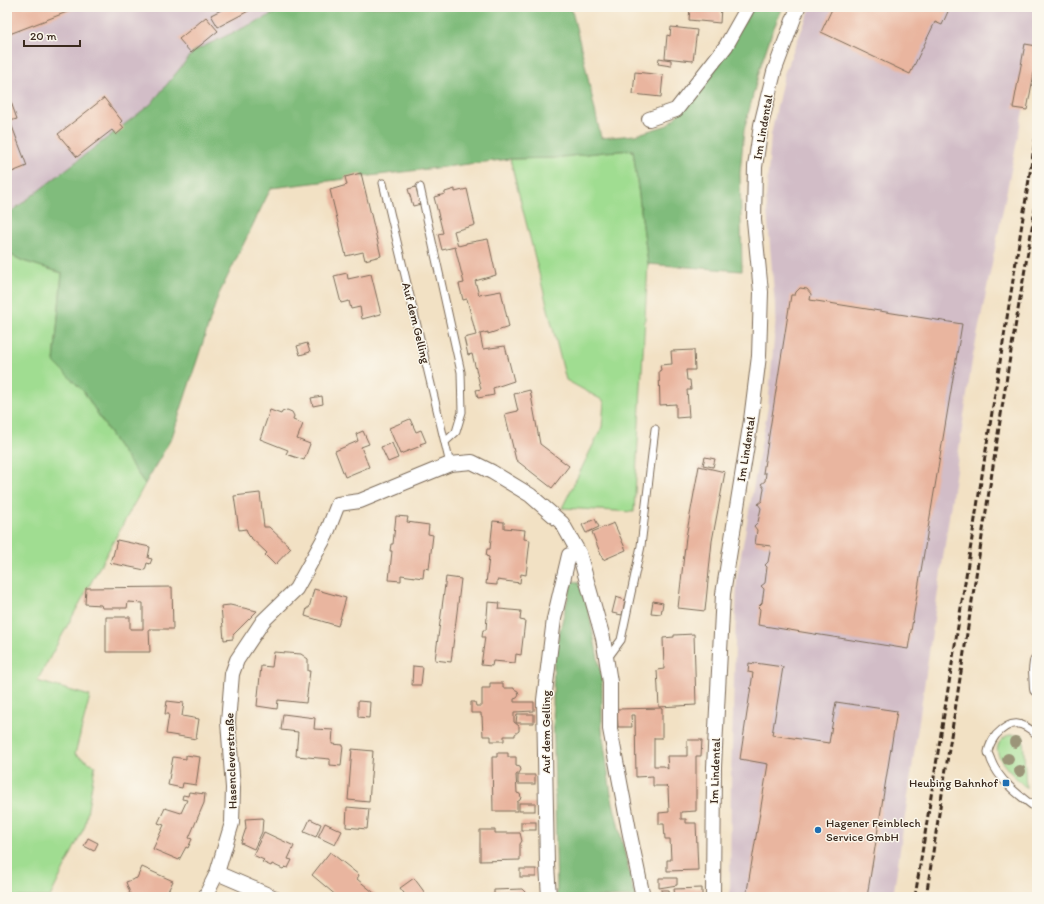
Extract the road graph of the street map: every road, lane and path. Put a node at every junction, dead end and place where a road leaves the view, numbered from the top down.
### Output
1 (748, 7) edge
2 (798, 7) edge
3 (649, 119) dead end
4 (382, 183) dead end
5 (420, 187) dead end
6 (655, 429) dead end
7 (445, 442) junction
8 (450, 464) junction
9 (579, 553) junction
10 (606, 659) junction
11 (1037, 662) edge
12 (1037, 689) edge
13 (1037, 736) edge
14 (1037, 809) edge
15 (217, 873) junction
16 (204, 897) edge
17 (273, 897) edge
18 (549, 897) edge
19 (643, 897) edge
20 (713, 897) edge

1 - 3 street
2 - 20 street, Im Lindental
4 - 7 lane, Auf dem Gelling
5 - 7 lane
6 - 10 lane
7 - 8 lane, Auf dem Gelling
8 - 9 street
8 - 15 street, Hasencleverstraße
9 - 10 street
9 - 18 street, Auf dem Gelling
10 - 19 street
11 - 12 street
13 - 14 lane
15 - 16 street, Hasencleverstraße
15 - 17 street

